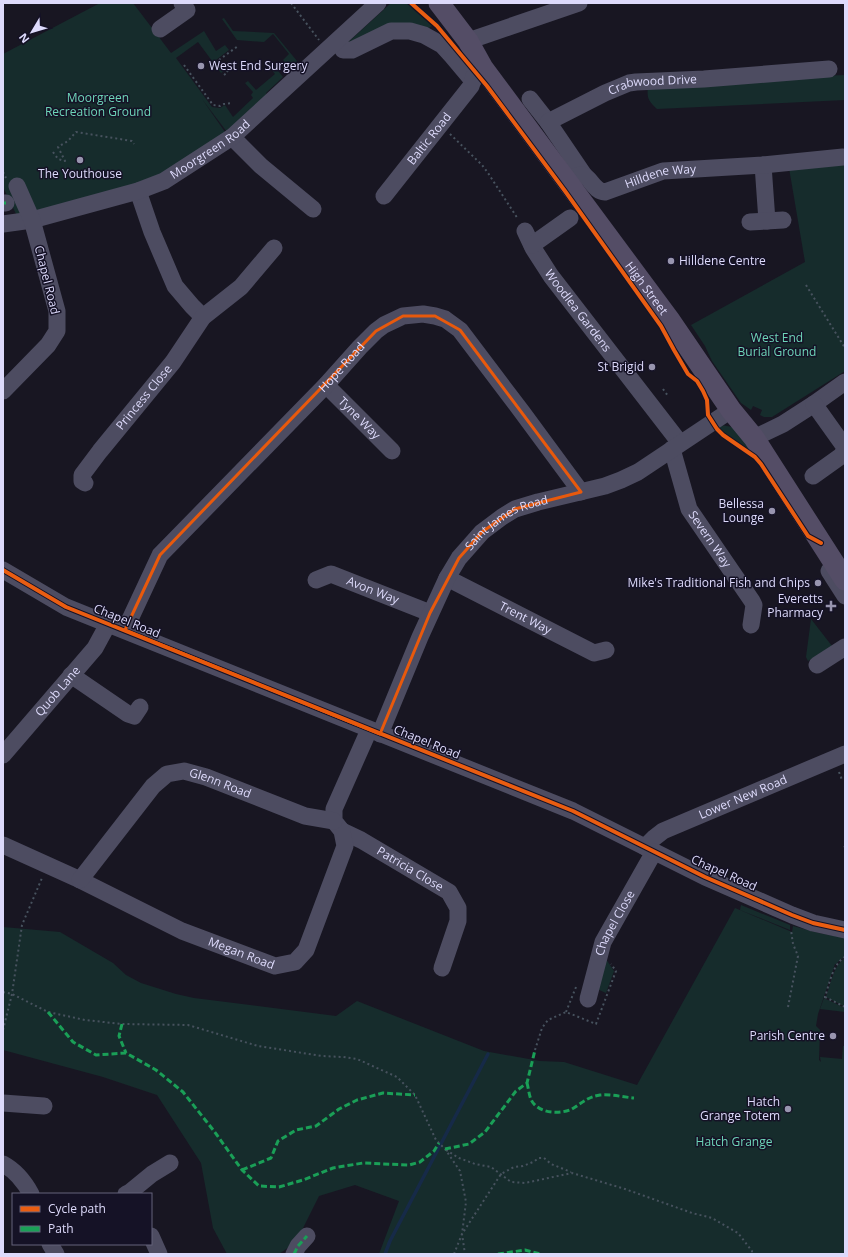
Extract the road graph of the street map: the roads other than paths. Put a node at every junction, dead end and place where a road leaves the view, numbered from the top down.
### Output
1 (182, 3) edge
2 (378, 3) edge
3 (439, 3) edge
4 (579, 3) edge
5 (552, 7) edge
6 (160, 29) dead end
7 (468, 41) junction
8 (343, 50) dead end
9 (829, 69) dead end
10 (478, 74) junction
11 (530, 99) dead end
12 (548, 122) junction
13 (232, 137) junction
14 (843, 157) dead end
15 (763, 165) junction
16 (576, 179) junction
17 (18, 186) dead end
18 (138, 191) junction
19 (384, 196) dead end
20 (313, 209) dead end
21 (570, 218) dead end
22 (32, 220) junction
23 (750, 222) dead end
24 (3, 224) edge
25 (274, 248) dead end
26 (203, 317) junction
27 (845, 382) edge
28 (326, 385) junction
29 (3, 391) edge
30 (814, 404) junction
31 (731, 410) junction
32 (754, 438) junction
33 (676, 446) junction
34 (392, 451) dead end
35 (813, 476) dead end
36 (83, 479) dead end
37 (581, 492) junction
38 (821, 543) junction
39 (3, 570) edge
40 (325, 572) dead end
41 (447, 578) junction
42 (845, 580) edge
43 (845, 596) edge
44 (430, 613) junction
45 (108, 624) junction
46 (751, 625) dead end
47 (125, 630) junction
48 (845, 647) edge
49 (606, 650) dead end
50 (817, 665) dead end
51 (71, 675) junction
52 (140, 707) dead end
53 (374, 732) junction
54 (845, 754) edge
55 (3, 755) edge
56 (338, 826) junction
57 (3, 845) edge
58 (650, 850) junction
59 (80, 880) junction
60 (845, 930) edge
61 (442, 968) dead end
62 (588, 999) dead end
63 (3, 1103) edge
64 (44, 1106) dead end
65 (170, 1163) dead end
66 (3, 1164) edge
67 (30, 1193) edge
68 (129, 1193) edge
69 (307, 1236) dead end
70 (152, 1238) edge
71 (51, 1245) edge
72 (56, 1254) edge
73 (159, 1254) edge
74 (294, 1254) edge

1 - 6 street
2 - 13 street, Moorgreen Road
3 - 7 main road, High Street
4 - 5 street
5 - 7 street
7 - 10 main road, High Street
8 - 10 street
9 - 12 street, Crabwood Drive
10 - 16 main road, High Street
10 - 19 street, Baltic Road
11 - 12 street
12 - 16 street
13 - 18 street, Moorgreen Road
13 - 20 street
14 - 15 street, Hilldene Way
15 - 16 street, Hilldene Way
15 - 23 street
16 - 31 main road, High Street
17 - 22 street, Chapel Road
18 - 22 street, Moorgreen Road
18 - 26 street
21 - 33 street, Woodlea Gardens
22 - 24 street, Moorgreen Road
22 - 29 street, Chapel Road
25 - 26 street, Princess Close
26 - 36 street, Princess Close
27 - 30 street
28 - 34 street, Tyne Way
28 - 37 street, Hope Road
28 - 47 street, Hope Road
30 - 32 street
30 - 35 street
31 - 32 main road, High Street
31 - 33 street, Saint James Road
32 - 38 main road, High Street
33 - 37 street, Saint James Road
33 - 46 street, Severn Way
37 - 41 street, Saint James Road
38 - 42 main road, High Street
38 - 43 street
39 - 45 street, Chapel Road
40 - 44 street, Avon Way
41 - 44 street, Saint James Road
41 - 49 street, Trent Way
44 - 53 street, Saint James Road
45 - 47 street, Chapel Road
45 - 51 street, Quob Lane
47 - 53 street, Chapel Road
48 - 50 street
51 - 52 street
51 - 55 street, Quob Lane
53 - 56 street, Megan Road
53 - 58 street, Chapel Road
54 - 58 street, Lower New Road
56 - 59 street, Glenn Road
56 - 59 street, Megan Road
56 - 61 street, Patricia Close
57 - 59 street, Megan Road
58 - 60 street, Chapel Road
58 - 62 street, Chapel Close
63 - 64 street
65 - 68 street
66 - 67 street
69 - 74 street
70 - 73 street
71 - 72 street

